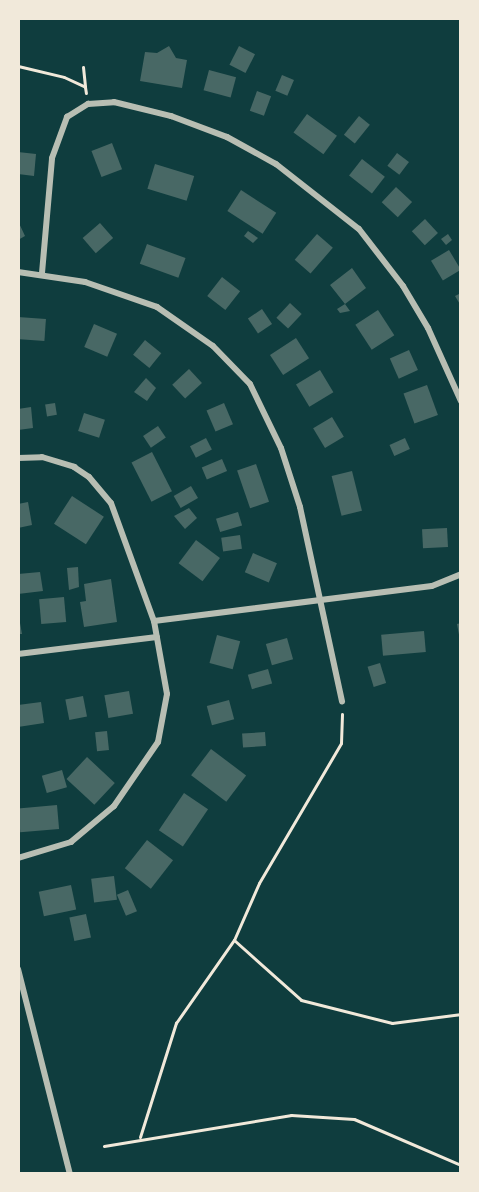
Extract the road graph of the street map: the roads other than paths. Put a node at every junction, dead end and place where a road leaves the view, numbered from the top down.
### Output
1 (18, 272) edge
2 (42, 273) junction
3 (461, 401) edge
4 (18, 458) edge
5 (461, 574) edge
6 (321, 602) junction
7 (154, 621) junction
8 (157, 637) junction
9 (18, 654) edge
10 (342, 702) road end
11 (18, 858) edge
12 (18, 969) edge
13 (70, 1174) edge

1 - 2 street
2 - 3 street
2 - 6 street
4 - 7 street
5 - 6 street
6 - 7 street
6 - 10 street
7 - 8 street
8 - 9 street
8 - 11 street
12 - 13 street

